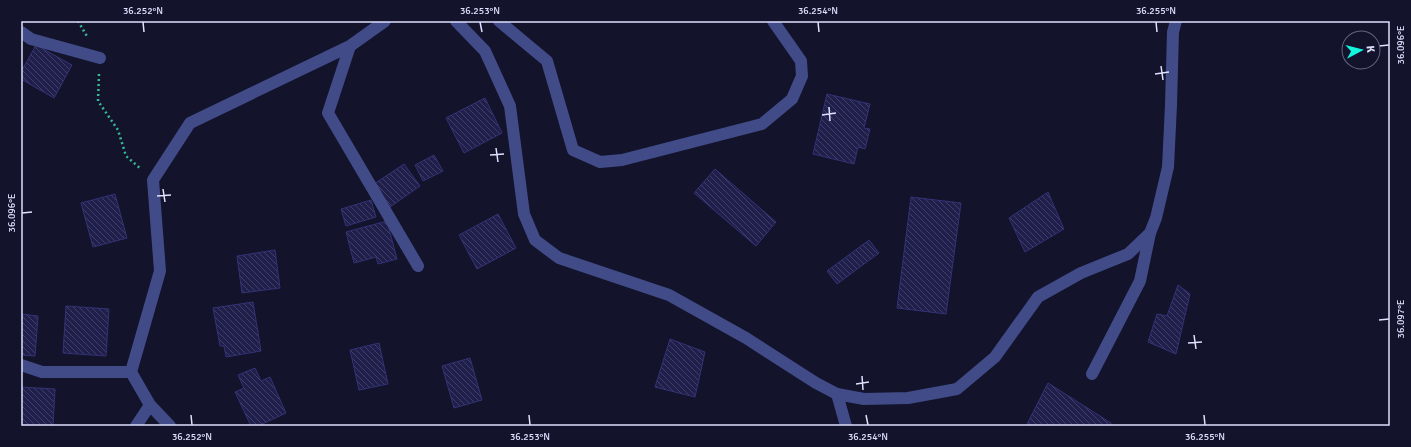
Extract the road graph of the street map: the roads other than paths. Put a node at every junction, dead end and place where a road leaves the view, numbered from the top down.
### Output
1 (385, 21) edge
2 (456, 21) edge
3 (499, 21) edge
4 (773, 21) edge
5 (1176, 21) edge
6 (21, 32) edge
7 (350, 46) junction
8 (100, 58) road end
9 (1150, 233) junction
10 (418, 266) dead end
11 (21, 364) edge
12 (131, 372) junction
13 (1092, 374) dead end
14 (837, 394) junction
15 (150, 405) junction
16 (136, 426) edge
17 (158, 426) edge
18 (170, 426) edge
19 (846, 426) edge

1 - 7 street
2 - 14 street
3 - 4 street
5 - 9 street
6 - 8 street
7 - 10 street
7 - 12 street
9 - 13 street
9 - 14 street
11 - 12 street
12 - 15 street
14 - 19 street
15 - 16 street
15 - 17 street
15 - 18 street

